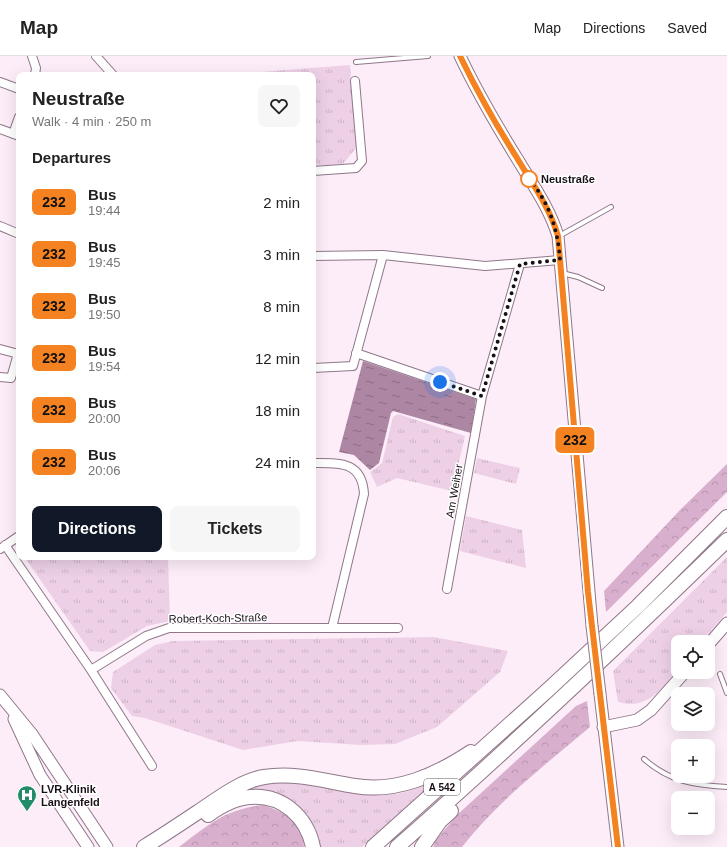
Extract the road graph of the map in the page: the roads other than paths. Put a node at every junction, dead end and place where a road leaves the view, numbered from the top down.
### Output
1 (32, 56) edge
2 (96, 56) edge
3 (428, 56) edge
4 (460, 56) edge
5 (356, 62) dead end
6 (35, 72) edge
7 (110, 72) edge
8 (355, 81) dead end
9 (0, 82) edge
10 (16, 88) edge
11 (0, 129) edge
12 (16, 135) edge
13 (316, 171) edge
14 (611, 207) dead end
15 (0, 226) edge
16 (16, 233) edge
17 (558, 236) junction
18 (383, 255) junction
19 (316, 256) edge
20 (560, 260) junction
21 (520, 264) junction
22 (561, 273) junction
23 (602, 288) dead end
24 (0, 348) edge
25 (356, 353) junction
26 (16, 355) edge
27 (16, 360) edge
28 (316, 368) edge
29 (0, 377) edge
30 (482, 396) junction
31 (316, 463) edge
32 (727, 517) edge
33 (16, 538) edge
34 (727, 540) edge
35 (2, 547) edge
36 (447, 589) dead end
37 (727, 623) edge
38 (332, 628) junction
39 (398, 628) dead end
40 (715, 637) edge
41 (91, 670) junction
42 (720, 674) dead end
43 (679, 679) edge
44 (727, 693) edge
45 (0, 695) edge
46 (10, 709) junction
47 (509, 726) junction
48 (603, 727) junction
49 (644, 759) dead end
50 (493, 763) junction
51 (152, 766) dead end
52 (727, 787) edge
53 (88, 847) edge
54 (107, 847) edge
55 (144, 847) edge
56 (163, 847) edge
57 (313, 847) edge
58 (374, 847) edge
59 (397, 847) edge
60 (422, 847) edge
61 (618, 847) edge

1 - 6 street
2 - 7 street
3 - 5 lane
4 - 17 main road
8 - 13 street
9 - 10 street
11 - 12 street
14 - 17 lane
15 - 16 street
17 - 20 main road
18 - 19 street
18 - 21 street
18 - 25 street
20 - 21 street
20 - 22 main road
21 - 30 street, Am Weiher
22 - 23 lane
22 - 48 main road, bridge
24 - 26 street
25 - 28 street
25 - 30 street
27 - 29 street
30 - 36 street, Am Weiher
31 - 38 street
32 - 47 highway, A 542
33 - 35 street
34 - 50 highway, A 542
35 - 41 street
37 - 40 main road
38 - 39 street, Robert-Koch-Straße
38 - 41 street, Robert-Koch-Straße
41 - 51 street
42 - 44 lane
43 - 48 main road
45 - 46 main road
46 - 53 main road
46 - 54 main road
47 - 55 highway
47 - 58 highway, A 542
48 - 61 main road
49 - 52 lane
50 - 59 highway, A 542
50 - 60 highway
56 - 57 highway

